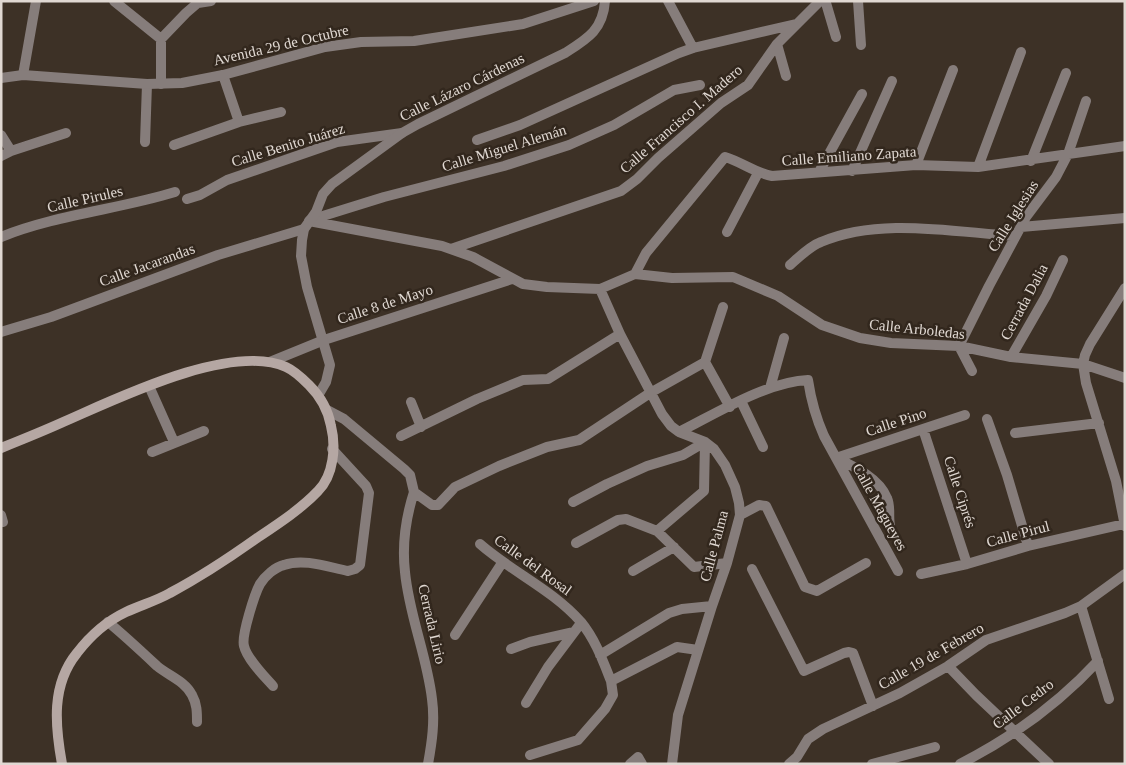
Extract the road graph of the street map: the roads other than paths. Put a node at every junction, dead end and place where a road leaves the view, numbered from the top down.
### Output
1 (36, 1) edge
2 (114, 1) edge
3 (211, 1) edge
4 (594, 1) edge
5 (604, 1) edge
6 (668, 1) edge
7 (820, 1) edge
8 (824, 1) edge
9 (858, 1) edge
10 (199, 2) edge
11 (797, 24) junction
12 (836, 37) dead end
13 (161, 39) junction
14 (777, 44) junction
15 (861, 45) dead end
16 (692, 48) junction
17 (1021, 52) dead end
18 (953, 70) dead end
19 (1066, 73) dead end
20 (23, 75) junction
21 (223, 75) junction
22 (786, 76) dead end
23 (1, 78) edge
24 (892, 81) dead end
25 (147, 84) junction
26 (161, 84) junction
27 (700, 84) dead end
28 (862, 94) dead end
29 (1086, 101) dead end
30 (281, 112) dead end
31 (238, 122) junction
32 (66, 133) dead end
33 (402, 133) junction
34 (1, 135) edge
35 (477, 140) dead end
36 (145, 142) dead end
37 (174, 145) dead end
38 (1125, 146) edge
39 (11, 151) junction
40 (1068, 154) junction
41 (1, 156) edge
42 (1031, 160) junction
43 (916, 165) junction
44 (978, 167) junction
45 (852, 171) junction
46 (819, 172) junction
47 (758, 174) junction
48 (175, 192) dead end
49 (187, 199) dead end
50 (1125, 218) edge
51 (306, 225) junction
52 (1021, 227) junction
53 (728, 232) dead end
54 (1015, 236) junction
55 (1, 237) edge
56 (451, 249) junction
57 (1063, 260) dead end
58 (790, 265) dead end
59 (635, 274) junction
60 (512, 279) junction
61 (600, 289) junction
62 (1124, 290) edge
63 (723, 307) dead end
64 (1, 332) edge
65 (620, 334) junction
66 (784, 338) dead end
67 (324, 340) junction
68 (959, 346) junction
69 (1011, 357) junction
70 (270, 362) junction
71 (705, 362) junction
72 (1083, 364) junction
73 (972, 371) dead end
74 (1125, 378) edge
75 (149, 386) junction
76 (770, 388) junction
77 (650, 393) junction
78 (319, 394) junction
79 (741, 401) junction
80 (411, 402) dead end
81 (730, 407) junction
82 (327, 410) junction
83 (965, 415) dead end
84 (987, 419) dead end
85 (1099, 423) junction
86 (421, 427) junction
87 (923, 429) junction
88 (204, 430) dead end
89 (679, 432) junction
90 (1015, 433) dead end
91 (401, 436) dead end
92 (174, 442) junction
93 (705, 442) junction
94 (763, 447) dead end
95 (1, 448) edge
96 (332, 449) junction
97 (152, 452) dead end
98 (836, 458) junction
99 (414, 492) junction
100 (573, 502) dead end
101 (740, 515) junction
102 (1124, 525) edge
103 (890, 526) dead end
104 (657, 531) junction
105 (576, 543) dead end
106 (480, 544) dead end
107 (1028, 546) junction
108 (674, 547) junction
109 (502, 563) junction
110 (727, 563) junction
111 (866, 563) dead end
112 (967, 564) junction
113 (752, 569) dead end
114 (633, 571) dead end
115 (898, 572) dead end
116 (921, 574) dead end
117 (1125, 574) edge
118 (712, 606) junction
119 (1081, 606) junction
120 (108, 622) junction
121 (581, 623) junction
122 (574, 632) junction
123 (455, 635) dead end
124 (511, 649) dead end
125 (698, 650) junction
126 (600, 655) junction
127 (1098, 661) junction
128 (948, 666) junction
129 (611, 681) junction
130 (273, 686) dead end
131 (1109, 699) dead end
132 (526, 703) dead end
133 (873, 706) junction
134 (197, 722) dead end
135 (1015, 732) junction
136 (935, 747) dead end
137 (530, 755) dead end
138 (797, 762) edge
139 (62, 764) edge
140 (428, 764) edge
141 (630, 764) edge
142 (642, 764) edge
143 (672, 764) edge
144 (872, 764) edge
145 (960, 764) edge
146 (1049, 764) edge

1 - 20 street
2 - 13 street
3 - 10 street
4 - 21 street, Avenida 29 de Octubre
5 - 33 street, Calle Lázaro Cárdenas
6 - 16 street
7 - 11 street, Calle Francisco I. Madero
8 - 12 street
9 - 15 street
10 - 13 street
11 - 14 street, Calle Francisco I. Madero
11 - 16 street
13 - 26 street
14 - 22 street
14 - 56 street, Calle Francisco I. Madero
16 - 35 street
17 - 44 street
18 - 43 street
19 - 42 street
20 - 23 street, Avenida 29 de Octubre
20 - 25 street, Avenida 29 de Octubre
21 - 26 street, Avenida 29 de Octubre
21 - 31 street
24 - 45 street
25 - 26 street, Avenida 29 de Octubre
25 - 36 street
27 - 51 street, Calle Miguel Alemán
28 - 46 street
29 - 40 street, Calle Iglesias
30 - 31 street
31 - 37 street
32 - 39 street
33 - 49 street, Calle Benito Juárez
33 - 51 street, Calle Lázaro Cárdenas
34 - 39 street
38 - 40 street, Calle Emiliano Zapata
39 - 41 street
40 - 42 street, Calle Emiliano Zapata
40 - 52 street, Calle Iglesias
42 - 44 street, Calle Emiliano Zapata
43 - 44 street, Calle Emiliano Zapata
43 - 45 street, Calle Emiliano Zapata
45 - 46 street, Calle Emiliano Zapata
46 - 47 street, Calle Emiliano Zapata
47 - 53 street
47 - 59 street, Calle Emiliano Zapata
48 - 55 street, Calle Pirules
50 - 52 street
51 - 56 street
51 - 64 street, Calle Jacarandas
51 - 67 street, Calle Lázaro Cárdenas
52 - 54 street, Calle Iglesias
54 - 58 street
54 - 68 street, Calle Iglesias
56 - 60 street
57 - 69 street, Cerrada Dalia
59 - 61 street, Calle Arboledas
59 - 68 street, Calle Arboledas
60 - 61 street
60 - 67 street, Calle 8 de Mayo
61 - 65 street, Calle Palma
62 - 72 street
63 - 71 street
65 - 77 street, Calle Palma
65 - 86 street
66 - 76 street
67 - 70 street, Calle 8 de Mayo
67 - 78 street, Calle Lázaro Cárdenas
68 - 69 street, Calle Arboledas
68 - 73 street
69 - 72 street, Calle Arboledas
70 - 75 main road
70 - 78 main road
71 - 77 street
71 - 81 street
72 - 74 street, Calle Arboledas
72 - 85 street, Calle Pirul
75 - 92 street
75 - 95 main road
76 - 79 street, Calle Magueyes
76 - 98 street, Calle Magueyes
77 - 89 street, Calle Palma
77 - 99 street
78 - 82 main road
79 - 81 street, Calle Magueyes
79 - 94 street
80 - 86 street
81 - 89 street, Calle Magueyes
82 - 96 main road
82 - 99 street
83 - 87 street, Calle Pino
84 - 107 street
85 - 90 street
85 - 102 street, Calle Pirul
86 - 91 street
87 - 98 street, Calle Pino
87 - 112 street, Calle Ciprés
88 - 92 street
89 - 93 street, Calle Palma
92 - 97 street
93 - 100 street
93 - 101 street, Calle Palma
93 - 104 street
96 - 120 main road
96 - 130 street
98 - 103 street, Calle Magueyes
98 - 115 street, Calle Magueyes
99 - 140 street, Cerrada Lirio
101 - 110 street, Calle Palma
101 - 111 street
102 - 107 street, Calle Pirul
104 - 105 street
104 - 108 street
106 - 109 street, Calle del Rosal
107 - 112 street, Calle Pirul
108 - 110 street
108 - 114 street
109 - 121 street, Calle del Rosal
109 - 123 street
110 - 118 street, Calle Palma
112 - 116 street, Calle Pirul
113 - 133 street
117 - 119 street, Calle 19 de Febrero
118 - 125 street, Calle Palma
118 - 126 street
119 - 127 street
119 - 128 street, Calle 19 de Febrero
120 - 134 street
120 - 139 main road
121 - 122 street
121 - 126 street, Calle del Rosal
122 - 124 street
122 - 132 street
125 - 129 street
125 - 143 street, Calle Palma
126 - 129 street, Calle del Rosal
127 - 131 street
127 - 135 street, Calle Cedro
128 - 133 street, Calle 19 de Febrero
128 - 135 street
129 - 137 street
133 - 138 street, Calle 19 de Febrero
135 - 145 street, Calle Cedro
135 - 146 street
136 - 144 street
141 - 142 street

